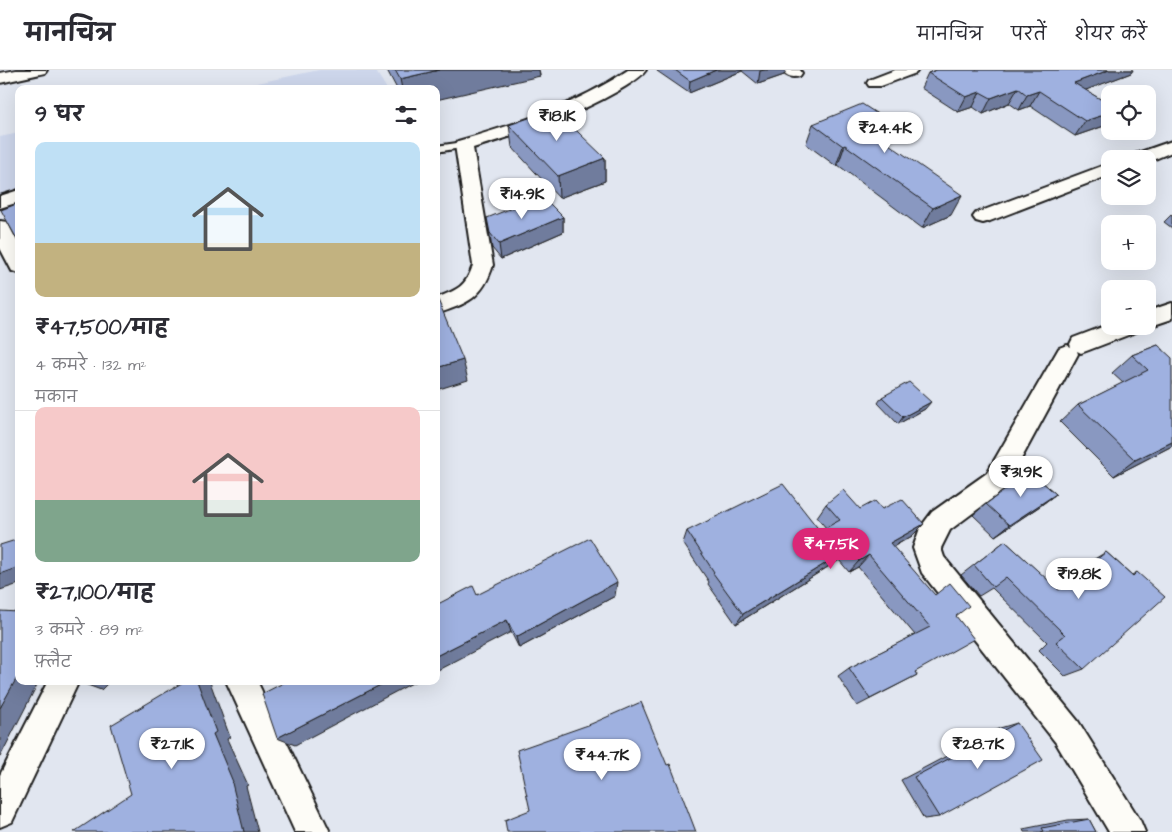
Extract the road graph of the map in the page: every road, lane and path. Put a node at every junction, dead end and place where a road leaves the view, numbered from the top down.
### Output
1 (39, 70) edge
2 (638, 70) edge
3 (910, 70) edge
4 (0, 78) edge
5 (875, 83) dead end
6 (464, 145) junction
7 (1172, 146) edge
8 (440, 148) edge
9 (1156, 152) edge
10 (1101, 173) edge
11 (15, 197) edge
12 (0, 202) edge
13 (983, 217) dead end
14 (0, 227) edge
15 (15, 258) edge
16 (440, 304) edge
17 (1172, 311) edge
18 (1156, 317) edge
19 (1107, 335) edge
20 (62, 685) edge
21 (243, 685) edge
22 (0, 810) edge
23 (313, 832) edge
24 (1128, 832) edge

1 - 4 street
2 - 6 street
3 - 5 street
6 - 8 lane
6 - 16 street
7 - 9 street
10 - 13 street
11 - 12 street
14 - 15 street
17 - 18 street
19 - 24 street
20 - 22 street
21 - 23 street

